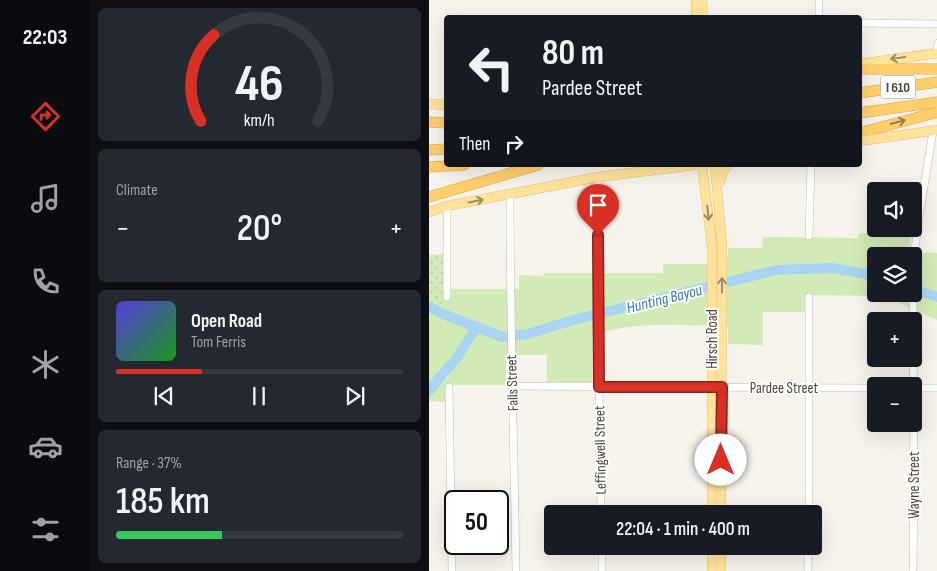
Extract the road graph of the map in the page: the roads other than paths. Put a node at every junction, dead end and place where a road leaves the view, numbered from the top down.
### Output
1 (692, 0) edge
2 (696, 0) edge
3 (703, 0) edge
4 (819, 0) edge
5 (692, 15) edge
6 (697, 15) edge
7 (703, 15) edge
8 (819, 15) edge
9 (862, 23) edge
10 (937, 24) edge
11 (937, 43) edge
12 (937, 53) edge
13 (862, 64) edge
14 (937, 69) edge
15 (862, 70) edge
16 (937, 82) edge
17 (862, 93) edge
18 (937, 102) edge
19 (429, 104) edge
20 (444, 105) edge
21 (937, 112) edge
22 (862, 113) edge
23 (429, 122) edge
24 (444, 123) edge
25 (935, 130) edge
26 (862, 132) edge
27 (862, 141) edge
28 (444, 149) edge
29 (429, 150) edge
30 (444, 166) edge
31 (429, 167) edge
32 (531, 167) edge
33 (676, 167) edge
34 (702, 167) edge
35 (715, 167) edge
36 (727, 167) edge
37 (811, 167) edge
38 (598, 177) junction
39 (510, 194) junction
40 (429, 197) edge
41 (718, 198) junction
42 (447, 206) junction
43 (429, 212) edge
44 (809, 236) dead end
45 (915, 247) edge
46 (447, 297) dead end
47 (809, 297) dead end
48 (913, 302) edge
49 (913, 377) edge
50 (513, 386) junction
51 (449, 387) dead end
52 (599, 387) junction
53 (712, 387) junction
54 (722, 387) junction
55 (809, 388) junction
56 (867, 388) edge
57 (922, 388) edge
58 (937, 388) edge
59 (913, 432) edge
60 (601, 505) edge
61 (712, 505) edge
62 (721, 505) edge
63 (809, 505) edge
64 (602, 555) edge
65 (712, 555) edge
66 (721, 555) edge
67 (809, 555) edge
68 (452, 571) edge
69 (515, 571) edge
70 (602, 571) edge
71 (712, 571) edge
72 (721, 571) edge
73 (809, 571) edge
74 (913, 571) edge

1 - 5 main road
2 - 6 main road
3 - 7 main road
4 - 8 street
9 - 10 street
11 - 12 street
12 -> 13 main road
14 - 15 highway
16 - 17 highway, I 610
18 - 22 highway, I 610
19 - 20 main road
26 -> 21 highway
23 - 24 highway
25 - 27 main road
25 - 45 street, Wayne Street
28 - 29 highway
30 - 31 highway
32 - 40 highway
33 - 38 main road
34 -> 53 main road, Hirsch Road
35 - 41 main road, Hirsch Road
36 - 41 main road
37 - 44 street
38 - 39 main road
38 - 52 street, Leffingwell Street
42 -> 39 main road
39 - 50 street, Falls Street
54 -> 41 main road, Hirsch Road
42 - 43 main road
42 - 46 street
47 - 55 street
48 - 49 street, Wayne Street
50 - 52 street, Pardee Street
50 - 69 street, Falls Street
51 - 68 street
52 - 53 street, Pardee Street
52 - 60 street, Leffingwell Street
53 - 54 street, Pardee Street
53 - 61 main road, Hirsch Road
54 - 55 street, Pardee Street
54 - 62 main road, Hirsch Road
55 - 56 street, Pardee Street
55 - 63 street
57 - 58 street
59 - 74 street, Wayne Street
64 - 70 street
65 - 71 main road
66 - 72 main road
67 - 73 street

